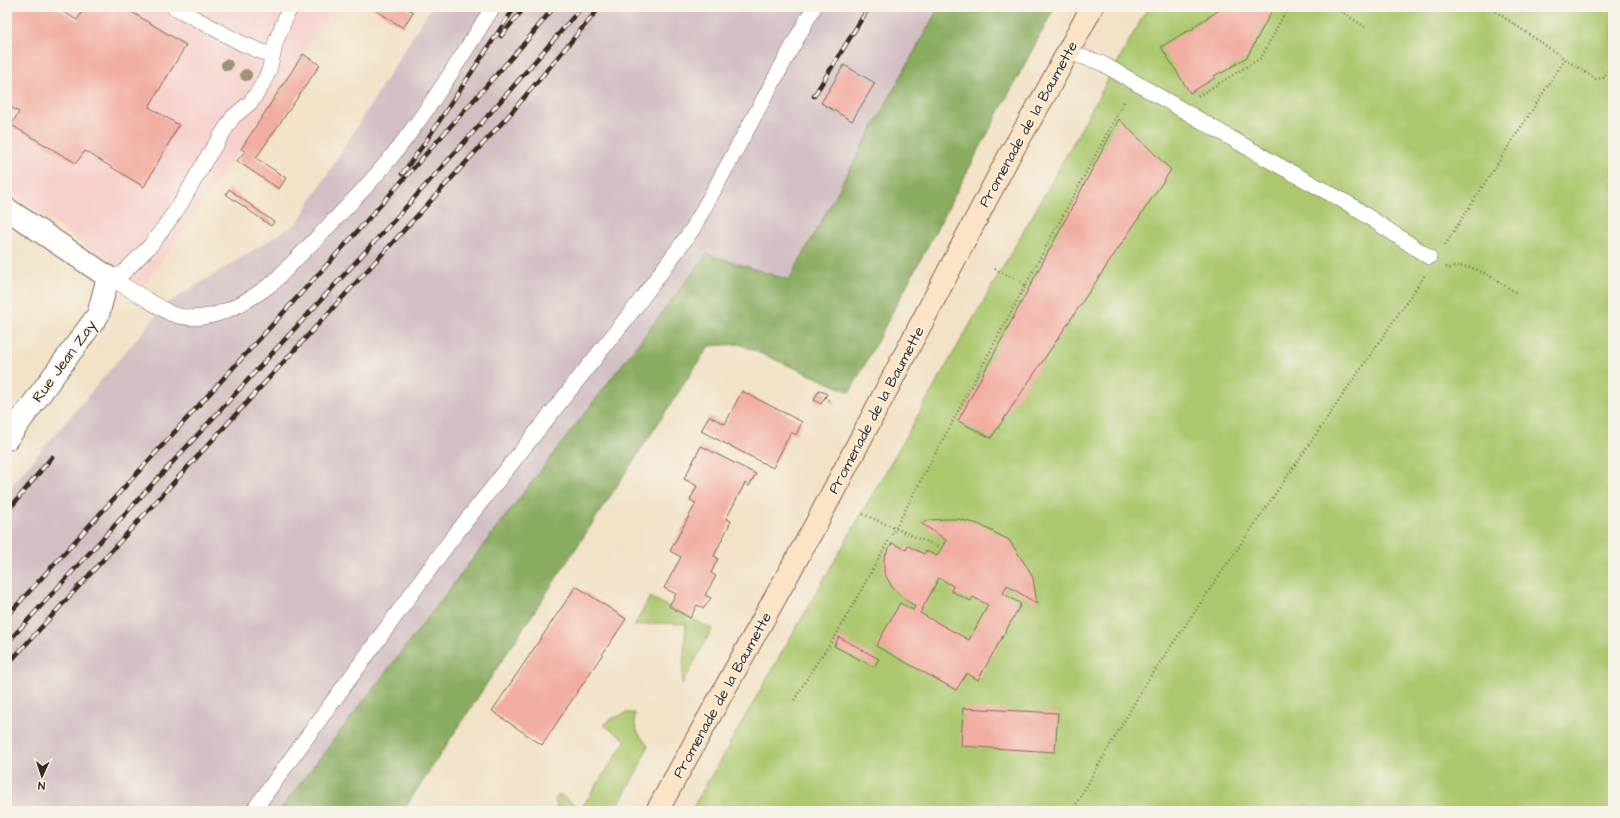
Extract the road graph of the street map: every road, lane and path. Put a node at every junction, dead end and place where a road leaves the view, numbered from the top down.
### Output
1 (174, 7) edge
2 (290, 7) edge
3 (493, 7) edge
4 (814, 7) edge
5 (1092, 7) edge
6 (1288, 7) edge
7 (1334, 7) edge
8 (1489, 7) edge
9 (1365, 27) dead end
10 (1068, 52) junction
11 (272, 56) junction
12 (1565, 59) junction
13 (1613, 64) edge
14 (1136, 83) junction
15 (1179, 108) junction
16 (7, 209) edge
17 (1431, 259) junction
18 (993, 268) dead end
19 (108, 277) junction
20 (1025, 286) junction
21 (1518, 293) dead end
22 (825, 397) dead end
23 (833, 405) dead end
24 (7, 439) edge
25 (863, 514) dead end
26 (896, 529) junction
27 (938, 547) dead end
28 (794, 700) dead end
29 (253, 811) edge
30 (657, 811) edge
31 (1072, 811) edge

1 - 11 lane
2 - 11 lane
3 - 19 lane
4 - 29 lane
5 - 10 street, Promenade de la Baumette
6 - 15 path
7 - 9 path
8 - 12 path
10 - 14 lane
10 - 30 street, Promenade de la Baumette
11 - 19 lane
12 - 13 path
12 - 17 path
14 - 15 lane
14 - 20 path
15 - 17 lane
16 - 19 street
17 - 21 path
17 - 31 path
18 - 20 path
19 - 24 street, Rue Jean Zay
20 - 26 path
22 - 23 path
25 - 26 path
26 - 27 path
26 - 28 path

